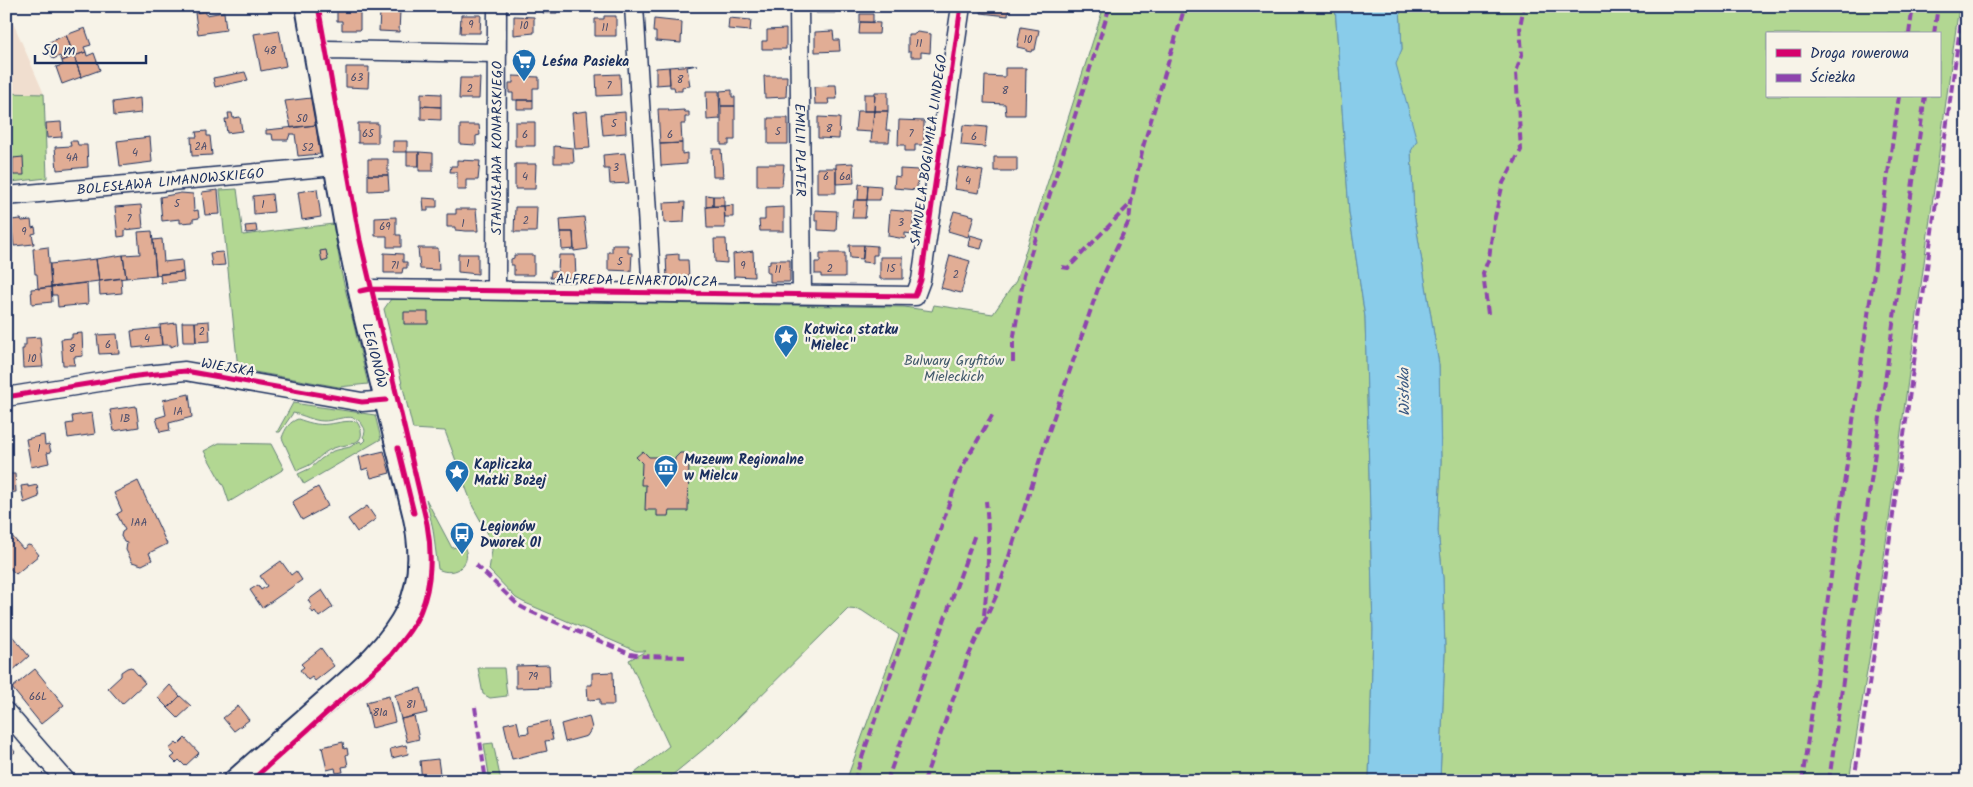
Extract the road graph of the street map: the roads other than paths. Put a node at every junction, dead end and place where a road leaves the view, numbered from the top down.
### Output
1 (307, 6) edge
2 (497, 6) edge
3 (634, 6) edge
4 (799, 6) edge
5 (961, 6) edge
6 (315, 52) junction
7 (497, 53) junction
8 (334, 166) junction
9 (6, 196) edge
10 (496, 290) junction
11 (360, 291) junction
12 (652, 292) junction
13 (802, 294) junction
14 (915, 296) joint
15 (6, 396) edge
16 (386, 400) junction
17 (6, 712) edge
18 (66, 781) edge
19 (235, 781) edge

1 - 6 street, LEGIONÓW
2 - 7 street, STANISŁAWA KONARSKIEGO
3 - 12 street
4 - 13 street, EMILII PLATER
5 - 14 street, SAMUELA BOGUMIŁA LINDEGO
6 - 7 street
6 - 8 street, LEGIONÓW
7 - 10 street, STANISŁAWA KONARSKIEGO
8 - 9 street, BOLESŁAWA LIMANOWSKIEGO
8 - 11 street, LEGIONÓW
10 - 11 street, ALFREDA LENARTOWICZA
10 - 12 street, ALFREDA LENARTOWICZA
11 - 16 street, LEGIONÓW
12 - 13 street, ALFREDA LENARTOWICZA
13 - 14 street, ALFREDA LENARTOWICZA
15 - 16 street, WIEJSKA
16 - 19 street, LEGIONÓW
17 - 18 street

